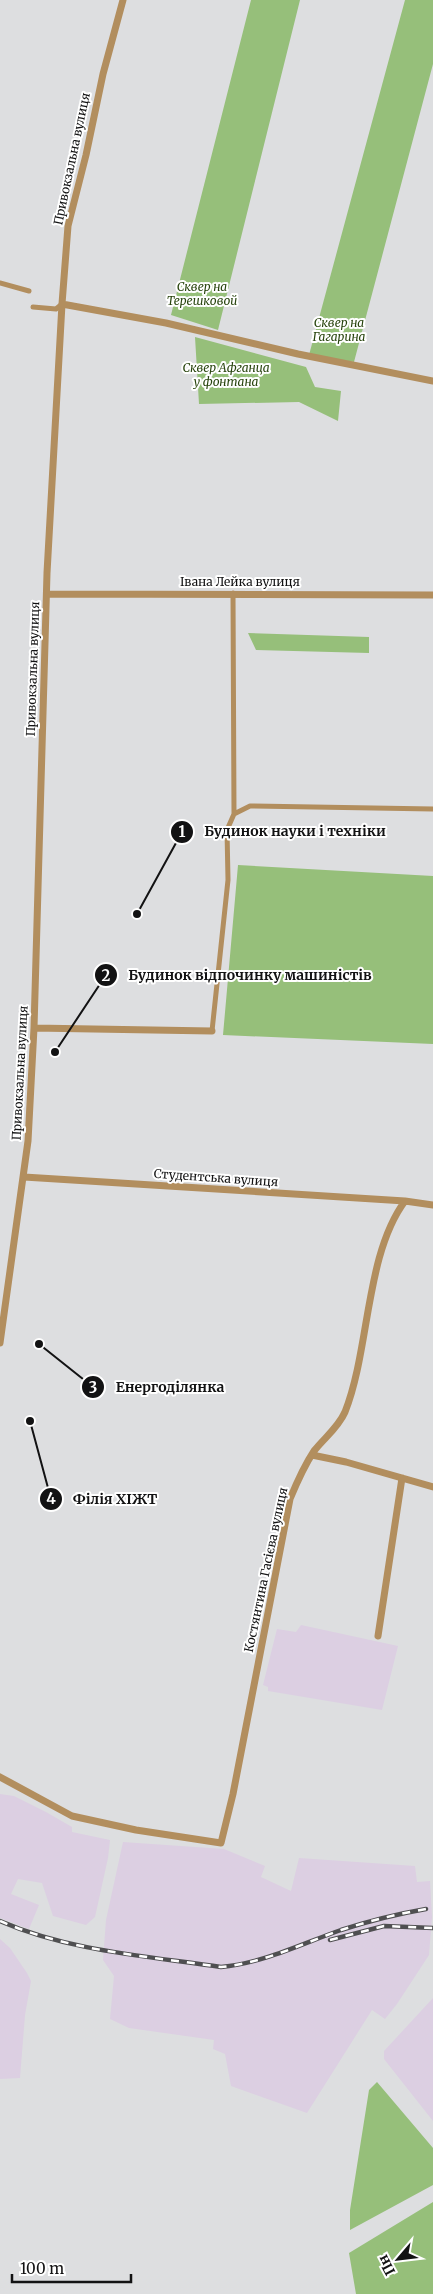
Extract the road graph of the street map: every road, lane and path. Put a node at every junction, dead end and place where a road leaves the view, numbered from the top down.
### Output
1 (123, 0) edge
2 (0, 283) edge
3 (29, 291) dead end
4 (62, 304) junction
5 (33, 307) dead end
6 (433, 381) edge
7 (233, 593) junction
8 (47, 594) junction
9 (433, 595) edge
10 (433, 809) edge
11 (234, 814) junction
12 (34, 1028) junction
13 (212, 1031) joint
14 (24, 1177) junction
15 (405, 1201) junction
16 (433, 1205) edge
17 (0, 1343) edge
18 (312, 1455) junction
19 (402, 1478) junction
20 (433, 1487) edge
21 (378, 1636) dead end
22 (0, 1777) edge

1 - 4 street, Привокзальна вулиця
2 - 3 street
4 - 5 street
4 - 6 street
4 - 8 street, Привокзальна вулиця
7 - 8 street, Івана Лейка вулиця
7 - 9 street, Івана Лейка вулиця
7 - 11 street
8 - 12 street, Привокзальна вулиця
10 - 11 street
11 - 13 street
12 - 13 street
12 - 14 street, Привокзальна вулиця
14 - 15 street, Студентська вулиця
14 - 17 street, Привокзальна вулиця
15 - 16 street
15 - 18 street, Костянтина Гасієва вулиця
18 - 19 street
18 - 22 street, Костянтина Гасієва вулиця
19 - 20 street
19 - 21 street

